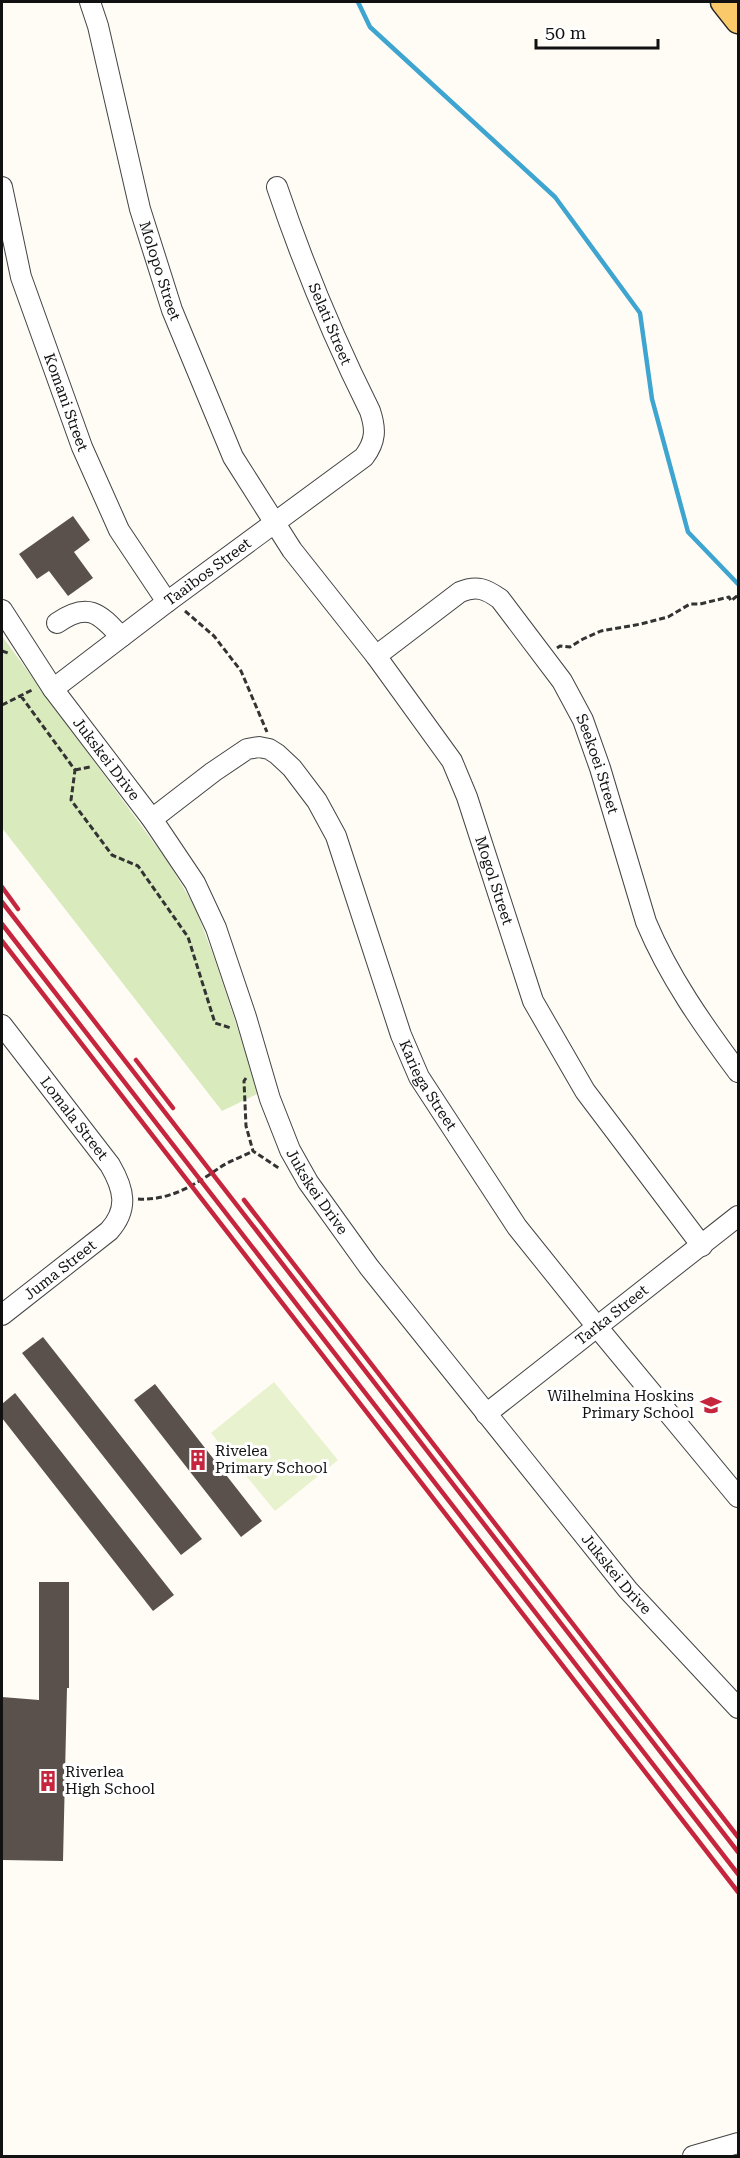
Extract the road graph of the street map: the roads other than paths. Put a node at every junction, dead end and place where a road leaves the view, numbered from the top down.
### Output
1 (90, 2) edge
2 (723, 2) edge
3 (738, 21) edge
4 (2, 187) edge
5 (278, 187) dead end
6 (364, 457) joint
7 (274, 523) junction
8 (167, 602) junction
9 (2, 610) edge
10 (57, 623) dead end
11 (121, 637) junction
12 (376, 656) junction
13 (50, 684) junction
14 (152, 819) junction
15 (2, 1025) edge
16 (738, 1072) edge
17 (738, 1216) edge
18 (117, 1222) joint
19 (702, 1246) junction
20 (2, 1315) edge
21 (597, 1328) junction
22 (486, 1413) junction
23 (738, 1497) edge
24 (738, 1708) edge
25 (738, 2143) edge
26 (693, 2157) edge

1 - 7 street, Molopo Street
2 - 3 main road
4 - 8 street, Komani Street
5 - 6 street, Selati Street
6 - 7 street, Taaibos Street
7 - 8 street, Taaibos Street
7 - 12 street, Mogol Street
8 - 11 street, Taaibos Street
9 - 13 street, Jukskei Drive
10 - 11 street
11 - 13 street, Taaibos Street
12 - 16 street, Seekoei Street
12 - 19 street, Mogol Street
13 - 14 street, Jukskei Drive
14 - 21 street, Kariega Street
14 - 22 street, Jukskei Drive
15 - 18 street, Lomala Street
17 - 19 street, Tarka Street
18 - 20 street, Juma Street
19 - 21 street, Tarka Street
21 - 22 street, Tarka Street
21 - 23 street, Kariega Street
22 - 24 street, Jukskei Drive
25 - 26 street

